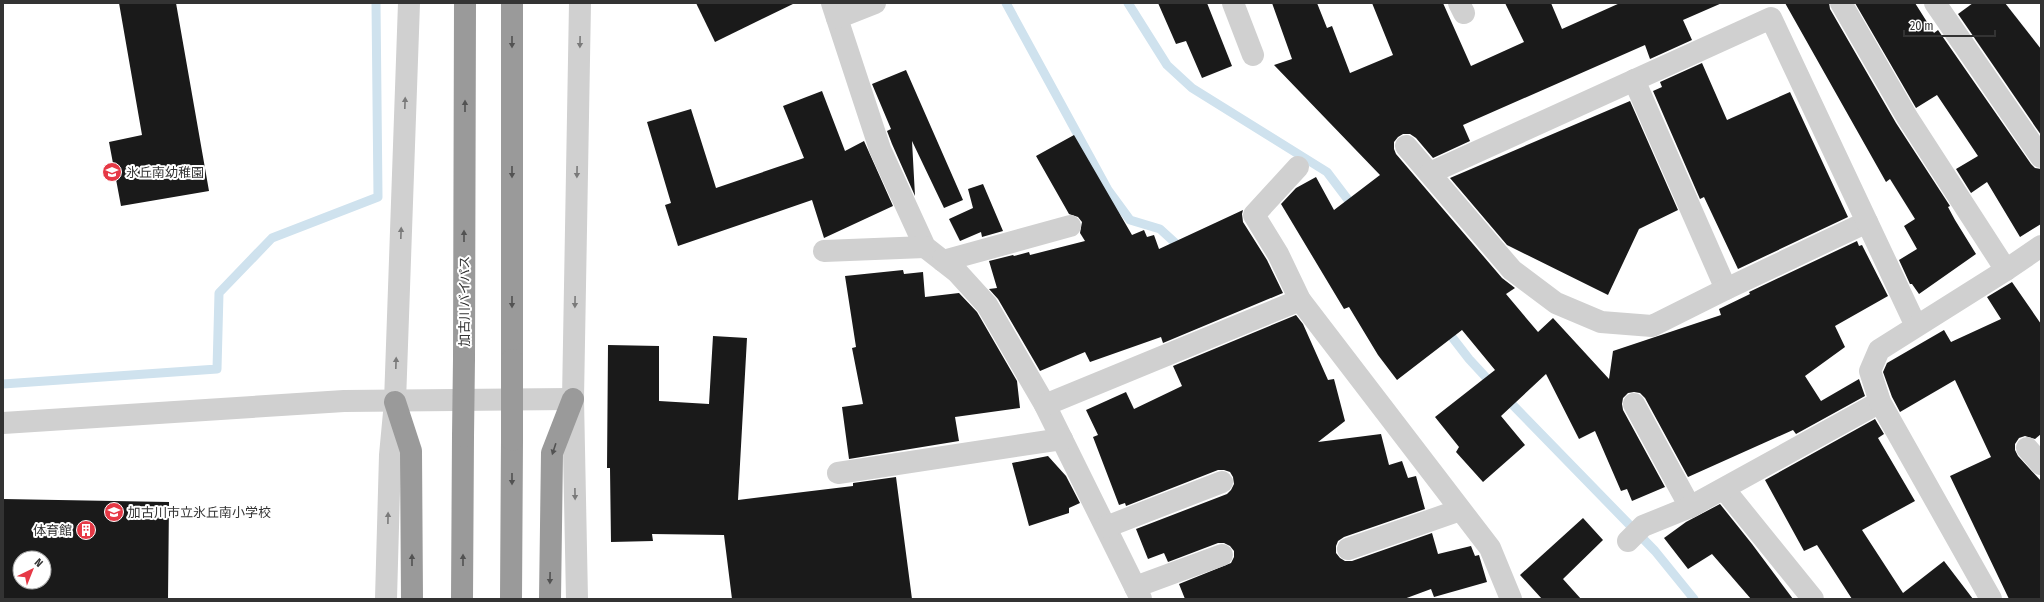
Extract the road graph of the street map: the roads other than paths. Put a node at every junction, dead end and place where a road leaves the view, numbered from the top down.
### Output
1 (409, 3) edge
2 (465, 3) edge
3 (512, 3) edge
4 (580, 3) edge
5 (875, 3) edge
6 (1233, 3) edge
7 (1841, 3) edge
8 (1935, 3) edge
9 (834, 10) edge
10 (1253, 55) dead end
11 (1634, 80) junction
12 (1406, 146) dead end
13 (2041, 157) edge
14 (1298, 167) dead end
15 (1430, 173) junction
16 (1867, 222) junction
17 (1070, 226) dead end
18 (2041, 246) edge
19 (925, 247) junction
20 (824, 251) dead end
21 (943, 261) junction
22 (2006, 270) junction
23 (1726, 288) junction
24 (1300, 300) junction
25 (1916, 326) junction
26 (573, 399) junction
27 (395, 402) junction
28 (1880, 402) junction
29 (1634, 404) dead end
30 (1044, 405) junction
31 (3, 423) edge
32 (1062, 439) junction
33 (838, 473) dead end
34 (1222, 482) dead end
35 (1724, 489) junction
36 (1690, 507) junction
37 (1460, 510) junction
38 (1106, 527) junction
39 (1628, 542) dead end
40 (1348, 549) dead end
41 (1222, 555) dead end
42 (1138, 593) edge
43 (386, 599) edge
44 (412, 599) edge
45 (462, 599) edge
46 (511, 599) edge
47 (550, 599) edge
48 (577, 599) edge
49 (1510, 599) edge
50 (1813, 599) edge
51 (1991, 599) edge

27 -> 1 street
45 -> 2 highway, 加古川バイパス, bridge
3 -> 46 highway, bridge
4 -> 26 street
5 - 9 street
6 - 10 street
7 - 22 street
8 - 13 street
9 - 19 street
11 - 15 street
11 - 16 street
11 - 23 street
12 - 15 street
14 - 24 street
15 - 23 street
16 - 23 street
16 - 25 street
17 - 21 street
18 - 22 street
19 - 20 street
19 - 21 street
21 - 30 street
22 - 25 street
24 - 30 street
24 - 37 street
25 - 28 street
26 - 27 street
26 -> 47 highway
26 -> 48 street
27 - 31 street
43 -> 27 street
44 -> 27 highway
28 - 35 street
28 - 51 street
29 - 36 street
30 - 32 street
32 - 33 street
32 - 38 street
34 - 38 street
35 - 36 street
35 - 50 street
36 - 39 street
37 - 40 street
37 - 49 street
38 - 42 street
41 - 42 street

